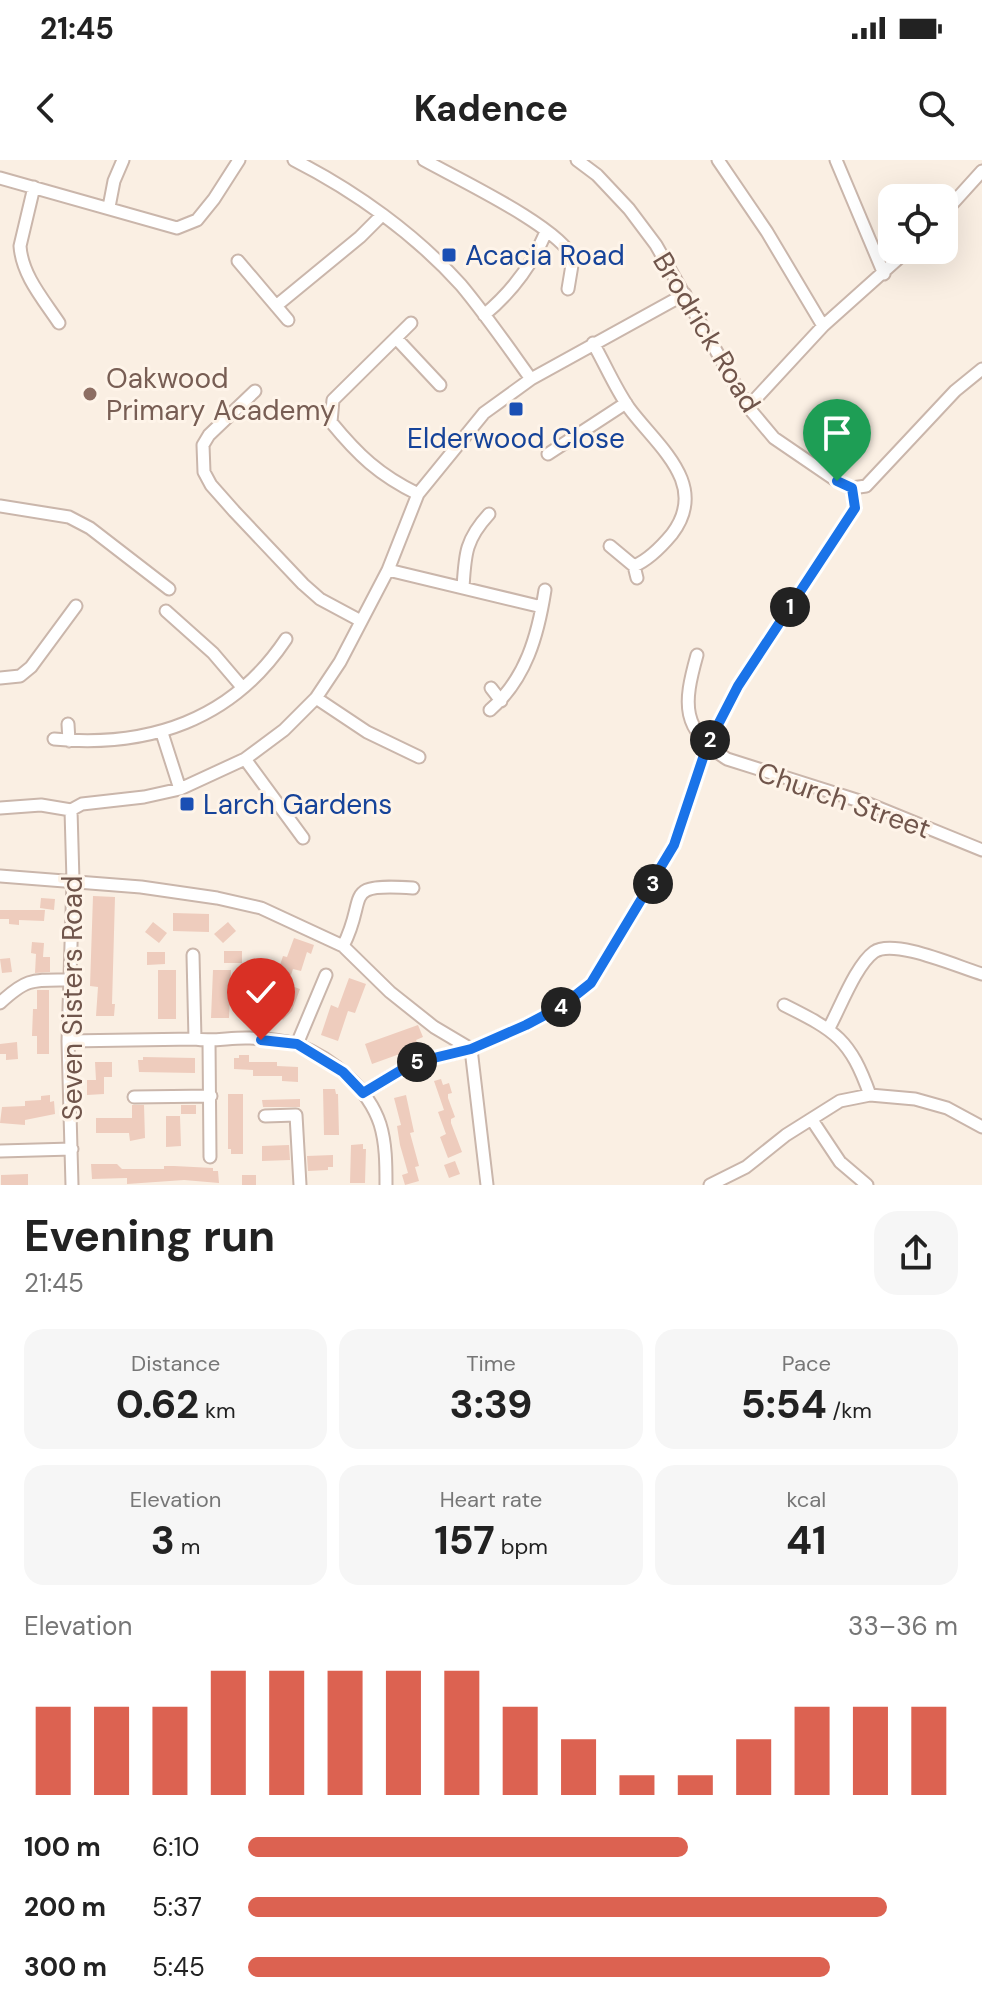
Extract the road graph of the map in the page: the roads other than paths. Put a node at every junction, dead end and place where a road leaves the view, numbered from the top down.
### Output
1 (123, 160) edge
2 (239, 160) edge
3 (294, 160) edge
4 (424, 160) edge
5 (577, 160) edge
6 (718, 160) edge
7 (836, 160) edge
8 (982, 171) edge
9 (0, 178) edge
10 (34, 187) junction
11 (958, 198) edge
12 (109, 207) junction
13 (382, 215) junction
14 (546, 232) junction
15 (238, 261) dead end
16 (894, 264) edge
17 (884, 274) junction
18 (568, 289) dead end
19 (685, 294) junction
20 (276, 306) junction
21 (484, 315) junction
22 (288, 320) dead end
23 (59, 323) dead end
24 (411, 323) dead end
25 (823, 326) junction
26 (396, 338) junction
27 (593, 343) junction
28 (982, 369) edge
29 (531, 379) junction
30 (440, 385) dead end
31 (255, 391) dead end
32 (626, 403) junction
33 (748, 407) junction
34 (548, 454) dead end
35 (852, 488) junction
36 (418, 494) junction
37 (0, 506) edge
38 (489, 514) dead end
39 (610, 546) dead end
40 (388, 570) junction
41 (463, 588) junction
42 (169, 589) dead end
43 (545, 590) dead end
44 (76, 606) dead end
45 (542, 607) junction
46 (166, 611) dead end
47 (361, 621) junction
48 (286, 639) dead end
49 (697, 655) dead end
50 (0, 678) edge
51 (242, 687) junction
52 (491, 688) dead end
53 (316, 698) junction
54 (501, 701) junction
55 (490, 710) dead end
56 (68, 724) dead end
57 (162, 733) junction
58 (54, 739) dead end
59 (69, 741) junction
60 (707, 746) junction
61 (419, 757) dead end
62 (245, 759) junction
63 (180, 789) junction
64 (0, 808) edge
65 (71, 810) junction
66 (303, 838) dead end
67 (982, 850) edge
68 (0, 876) edge
69 (73, 881) junction
70 (413, 888) dead end
71 (343, 946) junction
72 (193, 955) dead end
73 (982, 974) edge
74 (326, 975) dead end
75 (69, 980) junction
76 (0, 1003) edge
77 (784, 1005) dead end
78 (829, 1028) junction
79 (195, 1039) junction
80 (68, 1041) junction
81 (209, 1041) junction
82 (297, 1044) junction
83 (471, 1049) junction
84 (363, 1093) junction
85 (870, 1095) junction
86 (211, 1096) junction
87 (134, 1097) dead end
88 (265, 1116) dead end
89 (812, 1120) junction
90 (982, 1127) edge
91 (72, 1149) junction
92 (0, 1151) edge
93 (210, 1157) dead end
94 (72, 1185) edge
95 (300, 1185) edge
96 (386, 1185) edge
97 (487, 1185) edge
98 (710, 1185) edge
99 (867, 1185) edge

1 - 12 street
2 - 12 street
3 - 13 street
4 - 14 street
5 - 19 street, Brodrick Road
6 - 25 street
7 - 17 street
8 - 11 street
9 - 10 street
10 - 12 street
10 - 23 street
13 - 20 street
13 - 21 street
14 - 18 street
14 - 21 street
15 - 20 street
16 - 17 street
17 - 25 street
19 - 27 street
19 - 33 street, Brodrick Road
20 - 22 street
21 - 29 street
24 - 26 street
25 - 33 street
26 - 30 street
26 - 36 street
27 - 29 street
27 - 32 street
28 - 35 street
29 - 36 street
31 - 47 street
32 - 34 street
32 - 39 street
33 - 35 street, Brodrick Road
35 - 60 street
36 - 40 street
37 - 42 street
38 - 41 street
40 - 41 street
40 - 47 street
41 - 45 street
43 - 45 street
44 - 50 street
45 - 54 street
46 - 51 street
47 - 53 street
48 - 51 street
49 - 60 street
51 - 57 street
52 - 54 street
53 - 61 street
53 - 62 street
54 - 55 street
56 - 59 street
57 - 59 street
57 - 63 street
58 - 59 street
60 - 67 street, Church Street
60 - 83 street
62 - 63 street
62 - 66 street
63 - 65 street
64 - 65 street
65 - 69 street, Seven Sisters Road
68 - 69 street
69 - 71 street
69 - 75 street, Seven Sisters Road
70 - 71 street
71 - 83 street
72 - 79 street
73 - 78 street
74 - 82 street
75 - 76 street
75 - 80 street, Seven Sisters Road
77 - 78 street
78 - 85 street
79 - 80 street
79 - 81 street
80 - 91 street, Seven Sisters Road
81 - 82 street
81 - 86 street
82 - 84 street
83 - 84 street
83 - 97 street
84 - 96 street
85 - 89 street
85 - 90 street
86 - 87 street
86 - 93 street
88 - 95 street
89 - 98 street
89 - 99 street
91 - 92 street
91 - 94 street, Seven Sisters Road

